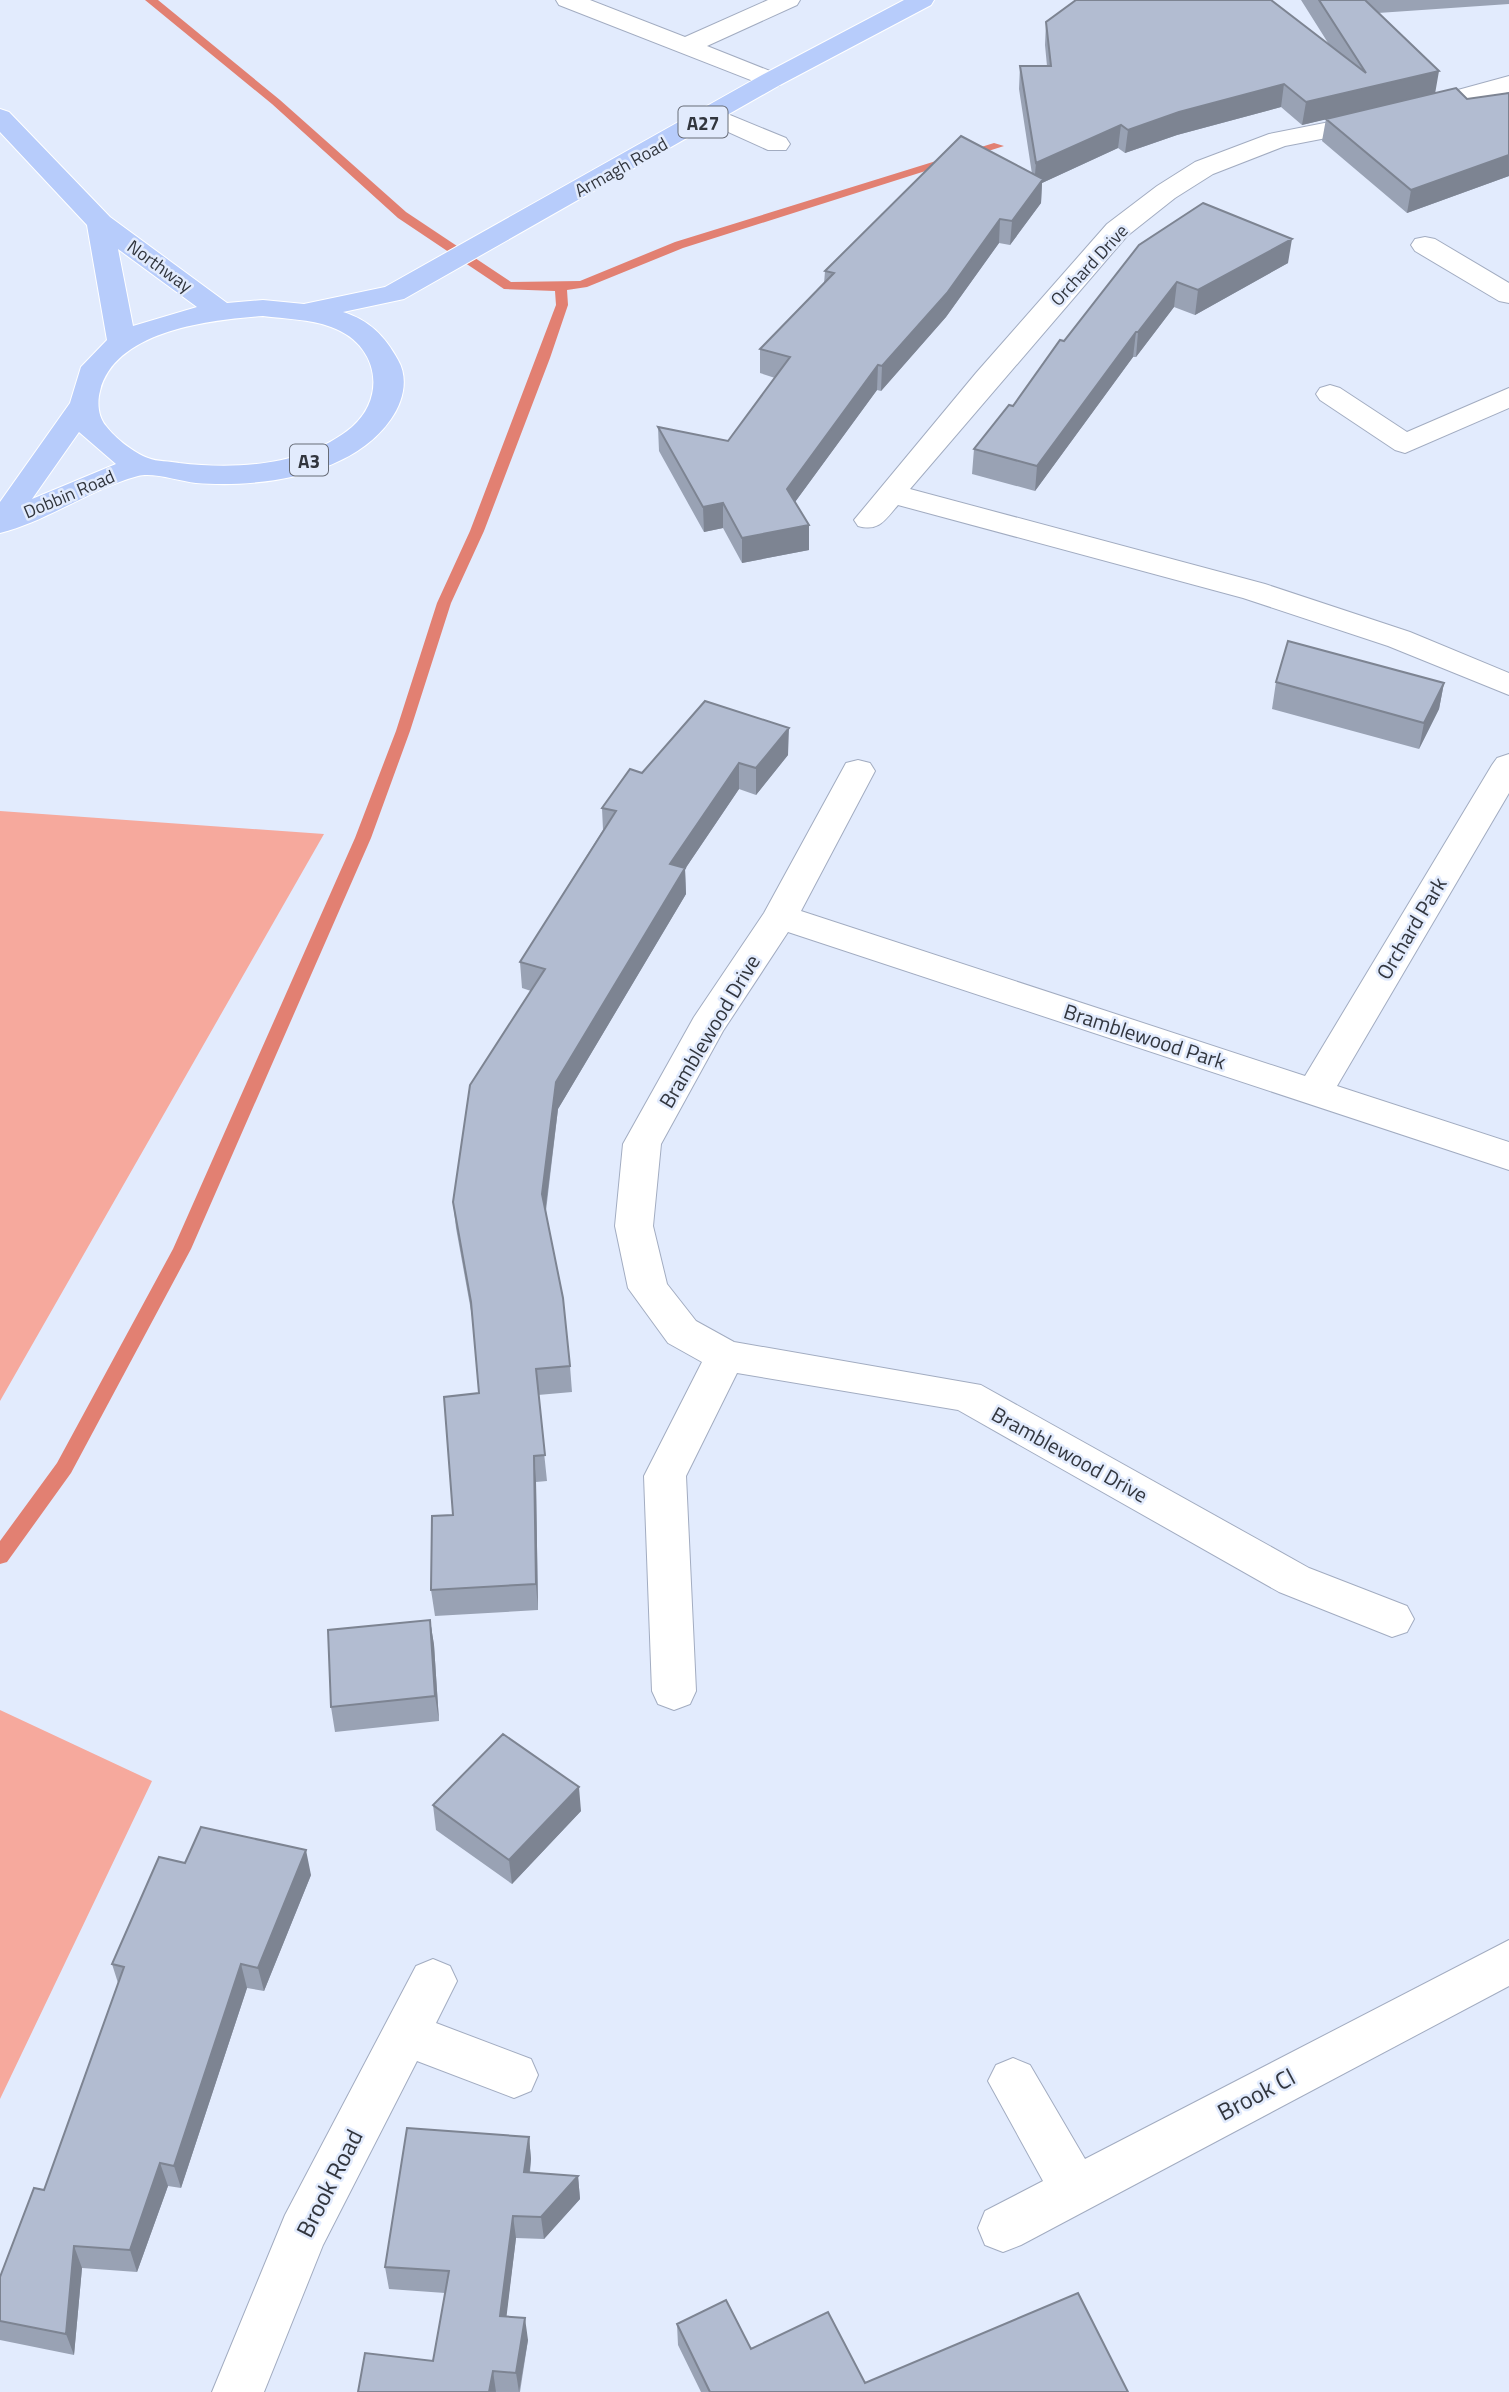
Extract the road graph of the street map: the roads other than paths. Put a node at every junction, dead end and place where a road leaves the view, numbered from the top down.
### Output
1 (568, 0) edge
2 (788, 0) edge
3 (922, 0) edge
4 (688, 45) junction
5 (772, 80) junction
6 (1509, 84) edge
7 (713, 116) junction
8 (0, 117) edge
9 (777, 144) dead end
10 (100, 223) junction
11 (1425, 245) dead end
12 (394, 293) junction
13 (1509, 295) edge
14 (219, 310) junction
15 (305, 312) junction
16 (367, 335) junction
17 (122, 345) junction
18 (1330, 394) dead end
19 (1509, 397) edge
20 (83, 405) junction
21 (138, 465) junction
22 (893, 494) junction
23 (869, 520) dead end
24 (0, 524) edge
25 (1509, 685) edge
26 (1509, 765) edge
27 (858, 771) dead end
28 (780, 917) junction
29 (1315, 1091) junction
30 (1509, 1156) edge
31 (725, 1356) junction
32 (1392, 1619) dead end
33 (674, 1691) dead end
34 (1509, 1962) edge
35 (433, 1981) dead end
36 (405, 2034) junction
37 (513, 2075) dead end
38 (1013, 2081) dead end
39 (1075, 2189) junction
40 (1003, 2228) dead end
41 (238, 2392) edge

1 - 4 street
2 - 4 street
3 - 5 highway, Armagh Road / A27
4 - 5 street
5 - 7 highway, Armagh Road / A27
6 - 22 street, Orchard Drive
7 - 9 street
7 - 12 highway, Armagh Road / A27
8 - 10 highway, Northway
10 - 14 highway, Northway
10 - 17 highway, Northway
11 - 13 street
12 - 15 highway, Armagh Road / A27
12 - 16 highway, Armagh Road / A27
14 - 15 highway, A3
14 - 17 highway, A3
15 - 16 highway, A3
16 - 21 highway, A3
17 - 20 highway, A3
18 - 19 street
20 - 21 highway, A3
20 - 24 highway, Dobbin Road / A3
21 - 24 highway, Dobbin Road / A3
22 - 23 street, Orchard Drive
22 - 25 street
26 - 29 street, Orchard Park
27 - 28 street, Bramblewood Drive
28 - 29 street, Bramblewood Park
28 - 31 street, Bramblewood Drive
29 - 30 street, Bramblewood Park
31 - 32 street, Bramblewood Drive
31 - 33 street
34 - 39 street, Brook Cl
35 - 36 street, Brook Road
36 - 37 street
36 - 41 street, Brook Road
38 - 39 street
39 - 40 street, Brook Cl

